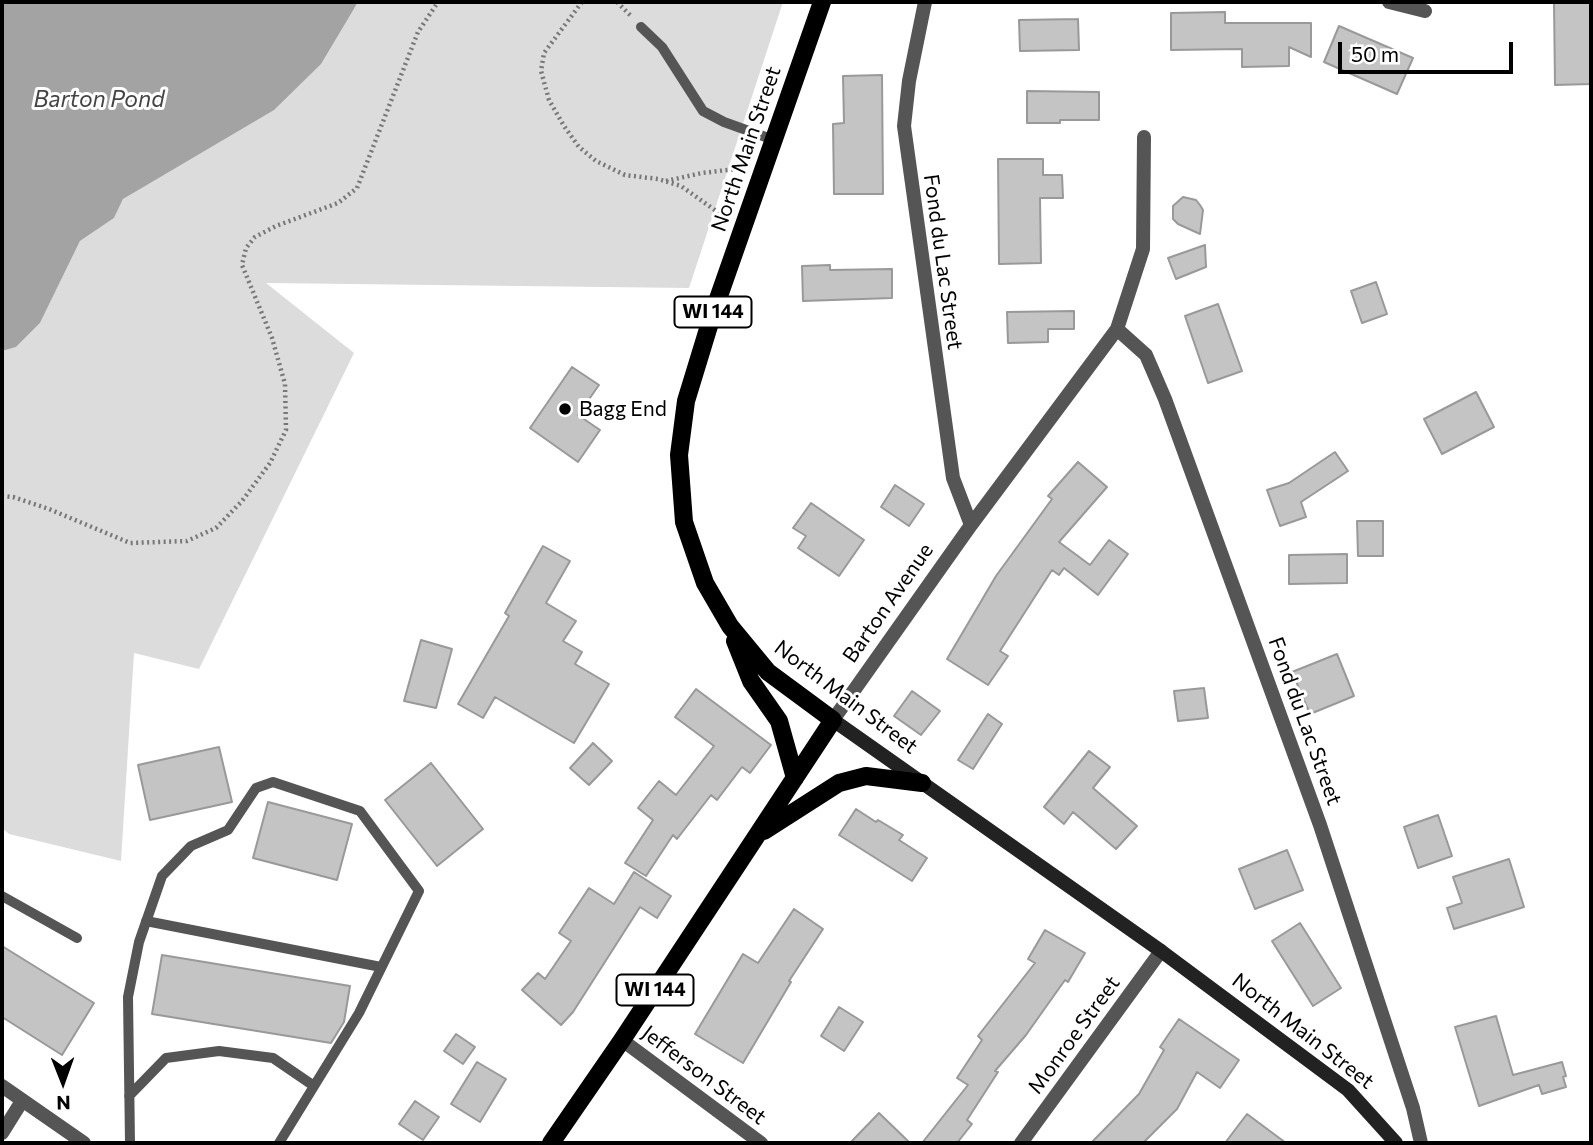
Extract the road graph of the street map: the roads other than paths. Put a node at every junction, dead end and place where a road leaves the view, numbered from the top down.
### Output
1 (822, 2) edge
2 (925, 2) edge
3 (1390, 2) edge
4 (1425, 11) dead end
5 (641, 27) dead end
6 (1144, 138) dead end
7 (774, 140) junction
8 (1117, 329) junction
9 (971, 524) junction
10 (730, 626) junction
11 (833, 720) junction
12 (794, 778) junction
13 (922, 783) junction
14 (758, 834) junction
15 (2, 896) edge
16 (146, 921) junction
17 (77, 939) dead end
18 (1161, 951) junction
19 (381, 967) junction
20 (622, 1040) junction
21 (2, 1086) edge
22 (314, 1086) junction
23 (129, 1097) junction
24 (22, 1101) junction
25 (2, 1133) edge
26 (83, 1143) edge
27 (130, 1143) edge
28 (279, 1143) edge
29 (551, 1143) edge
30 (761, 1143) edge
31 (1021, 1143) edge
32 (1396, 1143) edge
33 (1421, 1143) edge

1 - 7 main road, North Main Street / WI 144
2 - 9 street, Fond du Lac Street
3 - 4 street
5 - 7 lane
6 - 8 street, Barton Avenue
7 - 10 main road, North Main Street / WI 144
8 - 9 street, Barton Avenue
8 - 33 street, Fond du Lac Street
9 - 11 street, Barton Avenue
10 - 11 main road, North Main Street / WI 144
10 - 12 main road
11 - 12 main road, Barton Avenue / WI 144
11 - 13 main road, North Main Street
12 - 14 main road, Barton Avenue / WI 144
13 - 14 main road
13 - 18 main road, North Main Street
14 - 20 main road, Barton Avenue / WI 144
15 - 17 lane
16 - 19 lane
16 - 19 lane
16 - 23 lane
18 - 31 street, Monroe Street
18 - 32 main road, North Main Street
19 - 22 lane
20 - 29 main road, Barton Avenue / WI 144
20 - 30 street, Jefferson Street
21 - 24 street
22 - 23 lane
22 - 28 lane
23 - 27 lane
24 - 25 street
24 - 26 street

